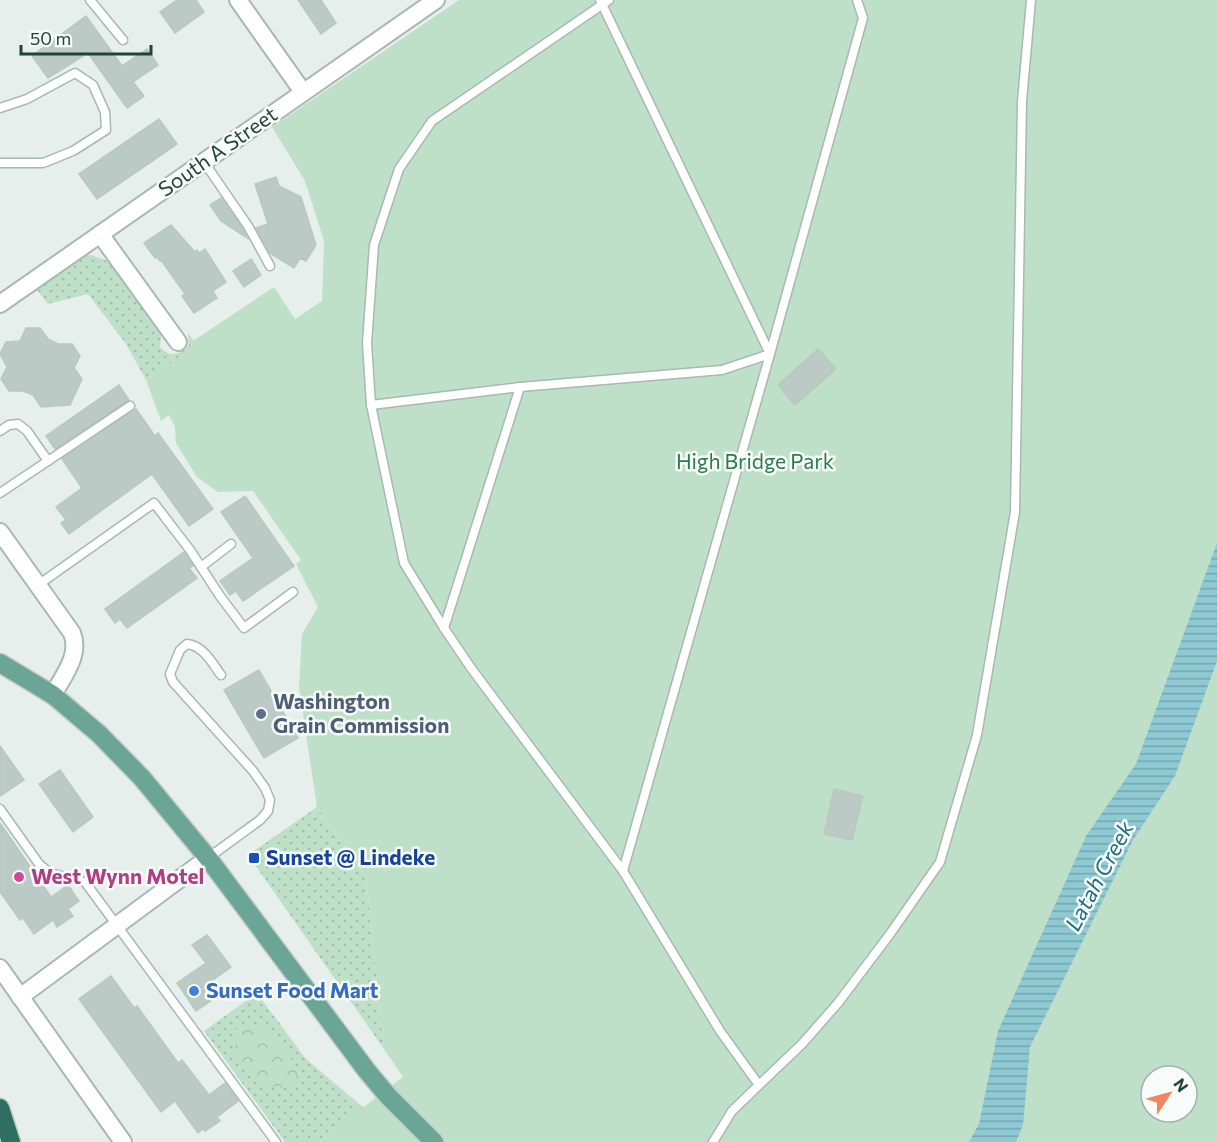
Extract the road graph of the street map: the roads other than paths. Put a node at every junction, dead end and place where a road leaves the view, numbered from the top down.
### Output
1 (90, 0) edge
2 (238, 0) edge
3 (436, 0) edge
4 (857, 0) edge
5 (1031, 0) edge
6 (604, 2) edge
7 (123, 40) dead end
8 (303, 92) junction
9 (0, 108) edge
10 (204, 162) junction
11 (0, 163) edge
12 (100, 234) junction
13 (270, 266) dead end
14 (0, 304) edge
15 (178, 342) dead end
16 (770, 354) junction
17 (520, 387) junction
18 (371, 405) junction
19 (130, 406) dead end
20 (0, 431) edge
21 (48, 461) junction
22 (0, 493) edge
23 (0, 532) edge
24 (231, 544) dead end
25 (201, 567) junction
26 (38, 585) junction
27 (293, 591) dead end
28 (444, 628) junction
29 (0, 663) edge
30 (221, 675) dead end
31 (53, 695) junction
32 (0, 809) edge
33 (208, 858) junction
34 (623, 871) junction
35 (117, 926) junction
36 (0, 968) edge
37 (20, 997) junction
38 (759, 1085) junction
39 (0, 1108) edge
40 (11, 1142) edge
41 (123, 1142) edge
42 (276, 1142) edge
43 (434, 1142) edge
44 (714, 1142) edge

1 - 7 lane
2 - 8 street
3 - 8 street, South A Street
4 - 16 lane
5 - 38 lane
6 - 16 lane
6 - 18 lane
8 - 10 street, South A Street
9 - 11 lane
10 - 12 street, South A Street
10 - 13 lane
12 - 14 street, South A Street
12 - 15 street
16 - 17 lane
16 - 34 lane
17 - 18 lane
17 - 28 lane
18 - 28 lane
19 - 21 lane
20 - 21 lane
21 - 22 lane
23 - 26 street
24 - 25 lane
25 - 26 lane
25 - 27 lane
26 - 31 street
28 - 34 lane
29 - 31 main road
30 - 33 lane
31 - 33 main road
32 - 35 lane
33 - 35 street
33 - 43 main road
34 - 38 lane
35 - 37 street
35 - 42 lane
36 - 37 street
37 - 41 street
38 - 44 lane
39 - 40 highway

